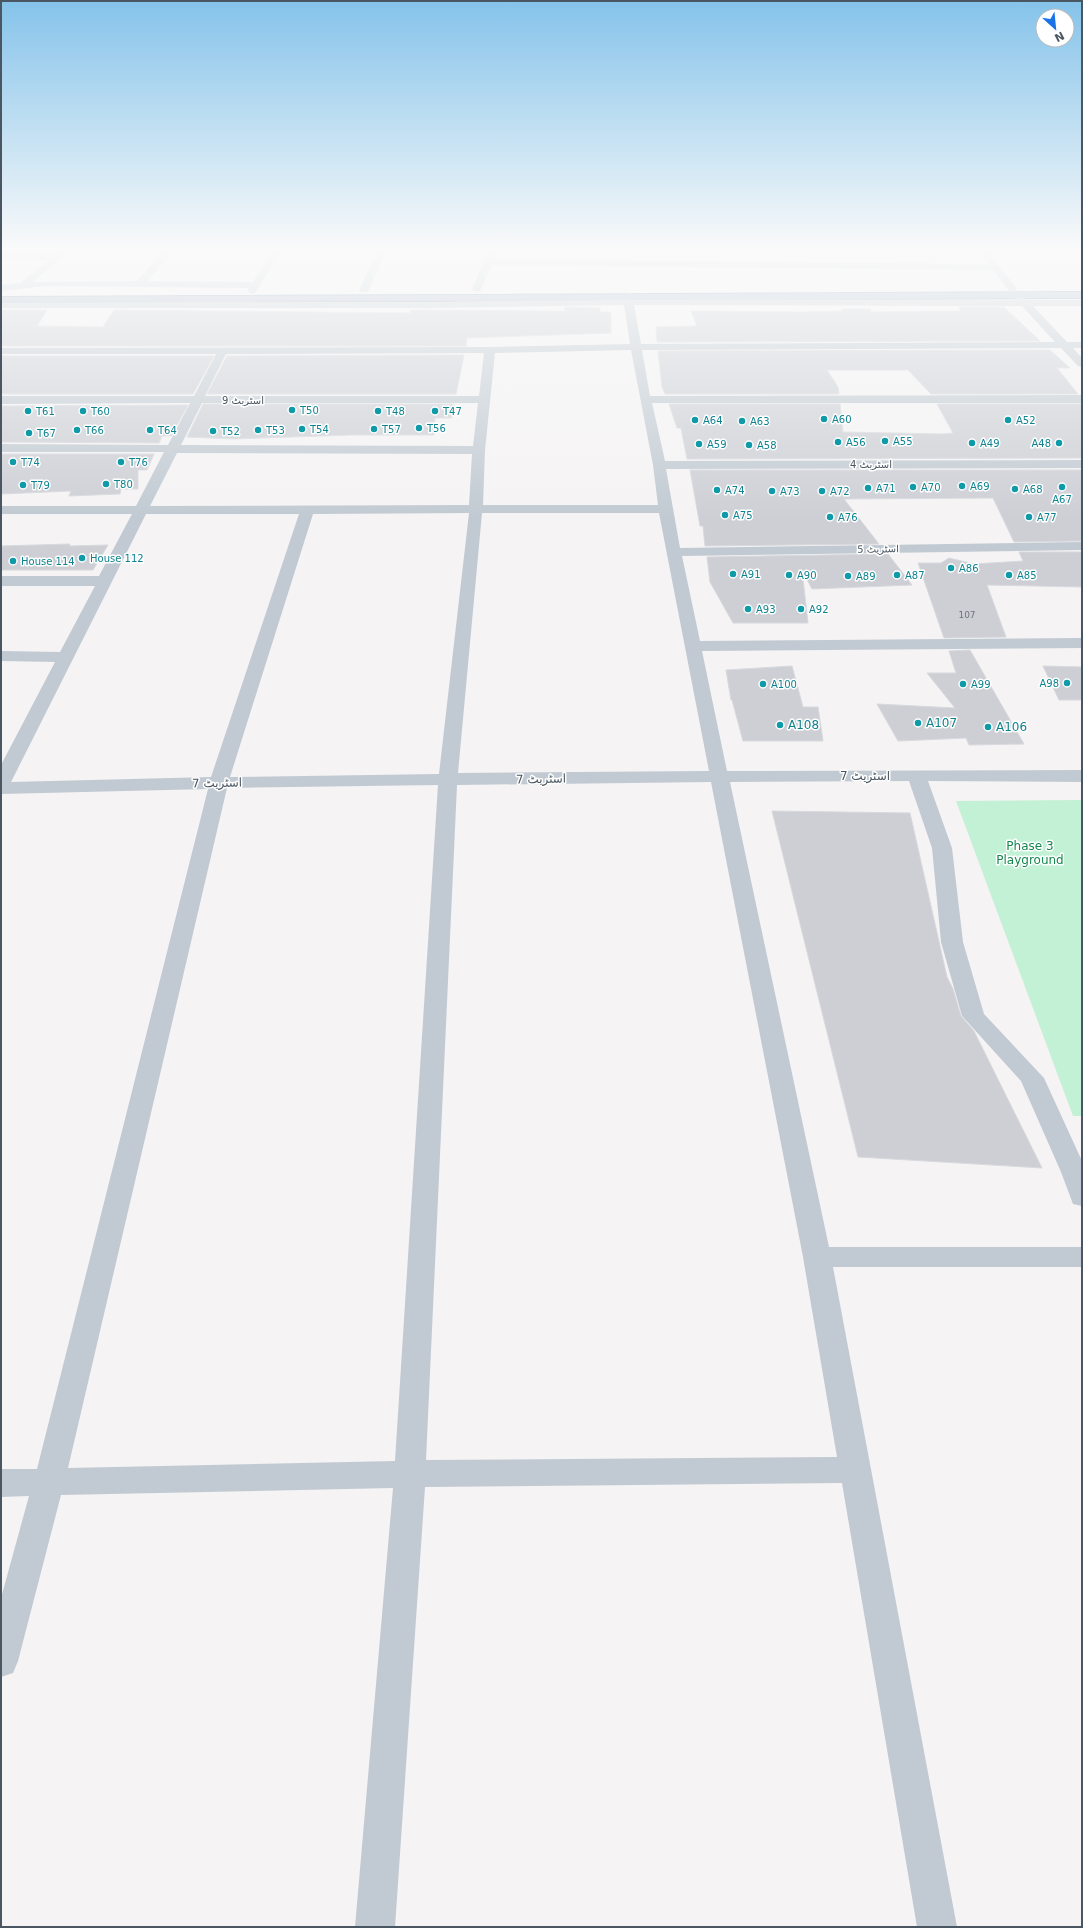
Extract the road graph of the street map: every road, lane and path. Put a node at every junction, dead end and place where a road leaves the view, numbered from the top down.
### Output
1 (636, 339) edge
2 (1060, 339) edge
3 (1066, 345) junction
4 (1082, 345) edge
5 (638, 347) junction
6 (223, 350) junction
7 (490, 350) junction
8 (1, 351) edge
9 (1082, 364) edge
10 (484, 399) junction
11 (1082, 399) edge
12 (1, 400) edge
13 (196, 400) junction
14 (645, 400) junction
15 (1, 448) edge
16 (171, 449) junction
17 (479, 450) junction
18 (1082, 464) edge
19 (659, 465) junction
20 (665, 509) junction
21 (1, 510) edge
22 (140, 510) junction
23 (307, 510) junction
24 (476, 510) junction
25 (1082, 546) edge
26 (673, 552) junction
27 (1, 581) edge
28 (104, 581) junction
29 (1082, 643) edge
30 (692, 646) junction
31 (1, 656) edge
32 (65, 657) junction
33 (916, 775) junction
34 (720, 776) junction
35 (1082, 776) edge
36 (448, 780) junction
37 (219, 782) junction
38 (1, 783) edge
39 (1, 788) edge
40 (1082, 1197) edge
41 (818, 1257) junction
42 (1082, 1257) edge
43 (855, 1470) junction
44 (410, 1474) junction
45 (49, 1482) junction
46 (1, 1483) edge
47 (1, 1661) edge
48 (375, 1927) edge
49 (937, 1927) edge

1 - 5 street
2 - 3 street
3 - 4 street
3 - 5 street
3 - 9 street
5 - 7 street
5 - 14 street
6 - 7 street
6 - 8 street
6 - 13 street
7 - 10 street
10 - 13 street, اسٹریٹ 9
10 - 17 street
11 - 14 street
12 - 13 street, اسٹریٹ 9
13 - 16 street
14 - 19 street
15 - 16 street
16 - 17 street
16 - 22 street
17 - 24 street
18 - 19 street, اسٹریٹ 4
19 - 20 street
20 - 24 street
20 - 26 street
21 - 22 street
22 - 23 street
22 - 28 street
23 - 24 street
23 - 37 street
24 - 36 street
25 - 26 street, اسٹریٹ 5
26 - 30 street
27 - 28 street
28 - 32 street
29 - 30 street
30 - 34 street
31 - 32 street
32 - 38 street
33 - 34 street, اسٹریٹ 7
33 - 35 street, اسٹریٹ 7
33 - 40 street
34 - 36 street, اسٹریٹ 7
34 - 41 street
36 - 37 street, اسٹریٹ 7
36 - 44 street
37 - 39 street, اسٹریٹ 7
37 - 45 street
41 - 42 street
41 - 43 street
43 - 44 street
43 - 49 street
44 - 45 street
44 - 48 street
45 - 46 street
45 - 47 street

